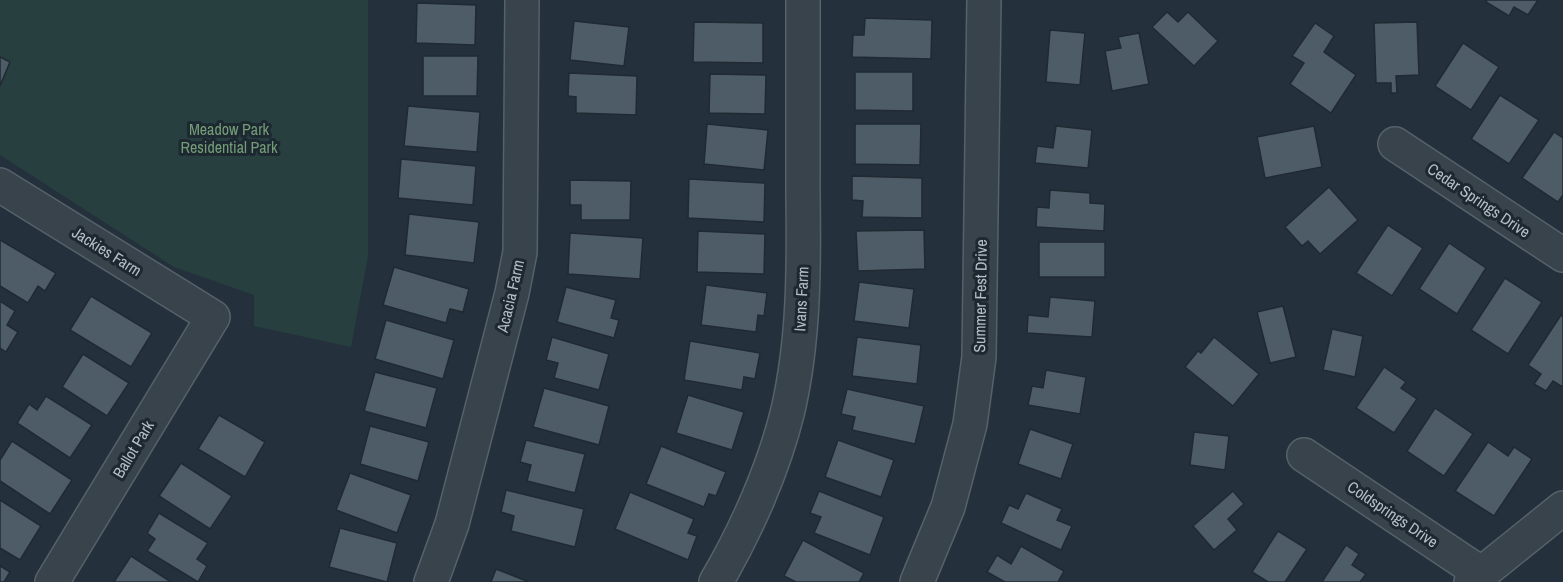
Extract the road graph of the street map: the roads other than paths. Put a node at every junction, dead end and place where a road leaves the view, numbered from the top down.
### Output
1 (522, 0) edge
2 (803, 0) edge
3 (984, 0) edge
4 (1395, 144) dead end
5 (0, 185) edge
6 (1563, 255) edge
7 (213, 317) joint
8 (1304, 455) dead end
9 (1563, 508) edge
10 (1477, 578) edge
11 (52, 582) edge
12 (431, 582) edge
13 (716, 582) edge
14 (917, 582) edge

1 - 12 street, Acacia Farm
2 - 13 street, Ivans Farm
3 - 14 street, Summer Fest Drive
4 - 6 street, Cedar Springs Drive
5 - 7 street, Jackies Farm
7 - 11 street, Ballot Park
8 - 10 street, Coldsprings Drive
9 - 10 street

